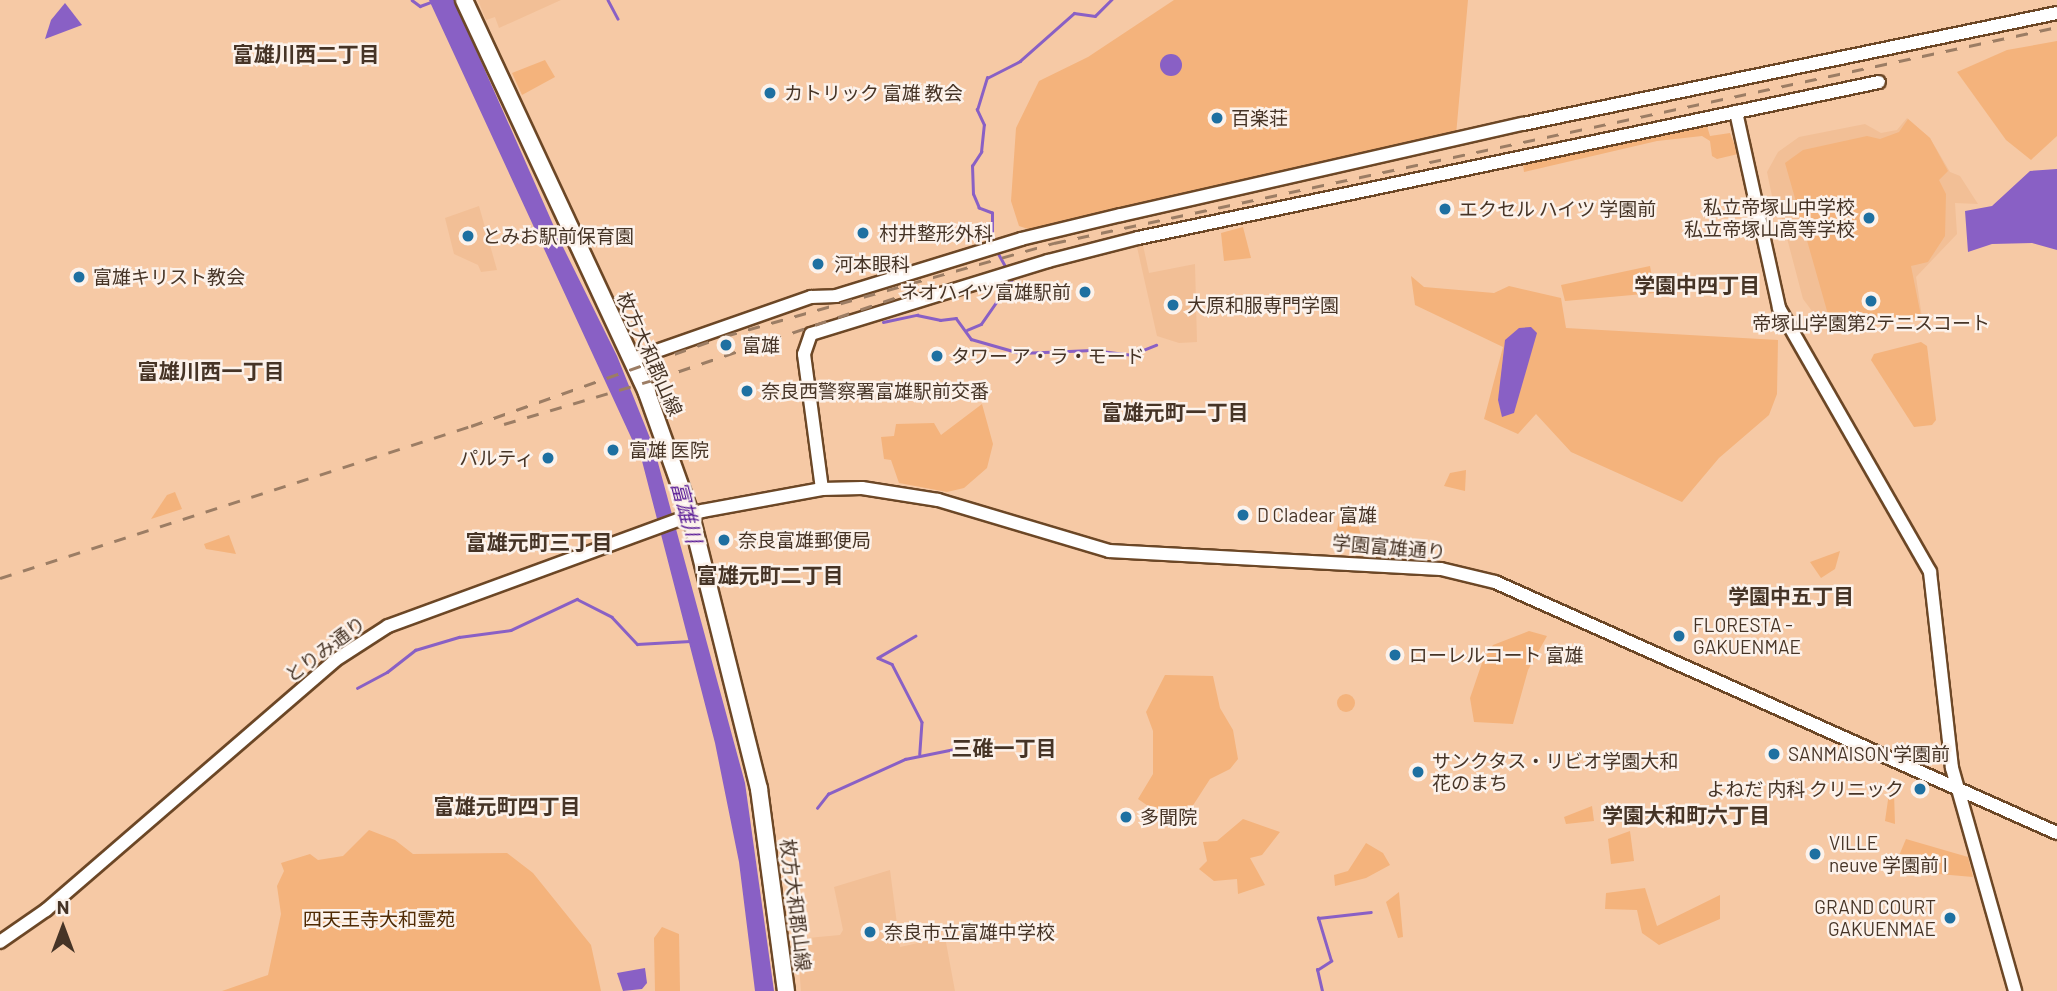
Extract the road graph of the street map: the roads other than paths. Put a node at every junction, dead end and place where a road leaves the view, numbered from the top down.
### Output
1 (464, 0) edge
2 (2057, 13) edge
3 (1879, 82) dead end
4 (1736, 112) junction
5 (631, 360) junction
6 (822, 489) junction
7 (691, 516) junction
8 (1959, 789) junction
9 (2057, 833) edge
10 (0, 942) edge
11 (786, 991) edge
12 (2015, 991) edge

1 - 5 main road, 枚方大和郡山線
2 - 5 street
3 - 4 street
4 - 6 street
4 - 8 street
5 - 7 main road, 枚方大和郡山線
6 - 7 street, とりみ通り
6 - 8 street, 学園富雄通り
7 - 10 street, とりみ通り
7 - 11 main road, 枚方大和郡山線
8 - 9 street, 学園富雄通り
8 - 12 street

